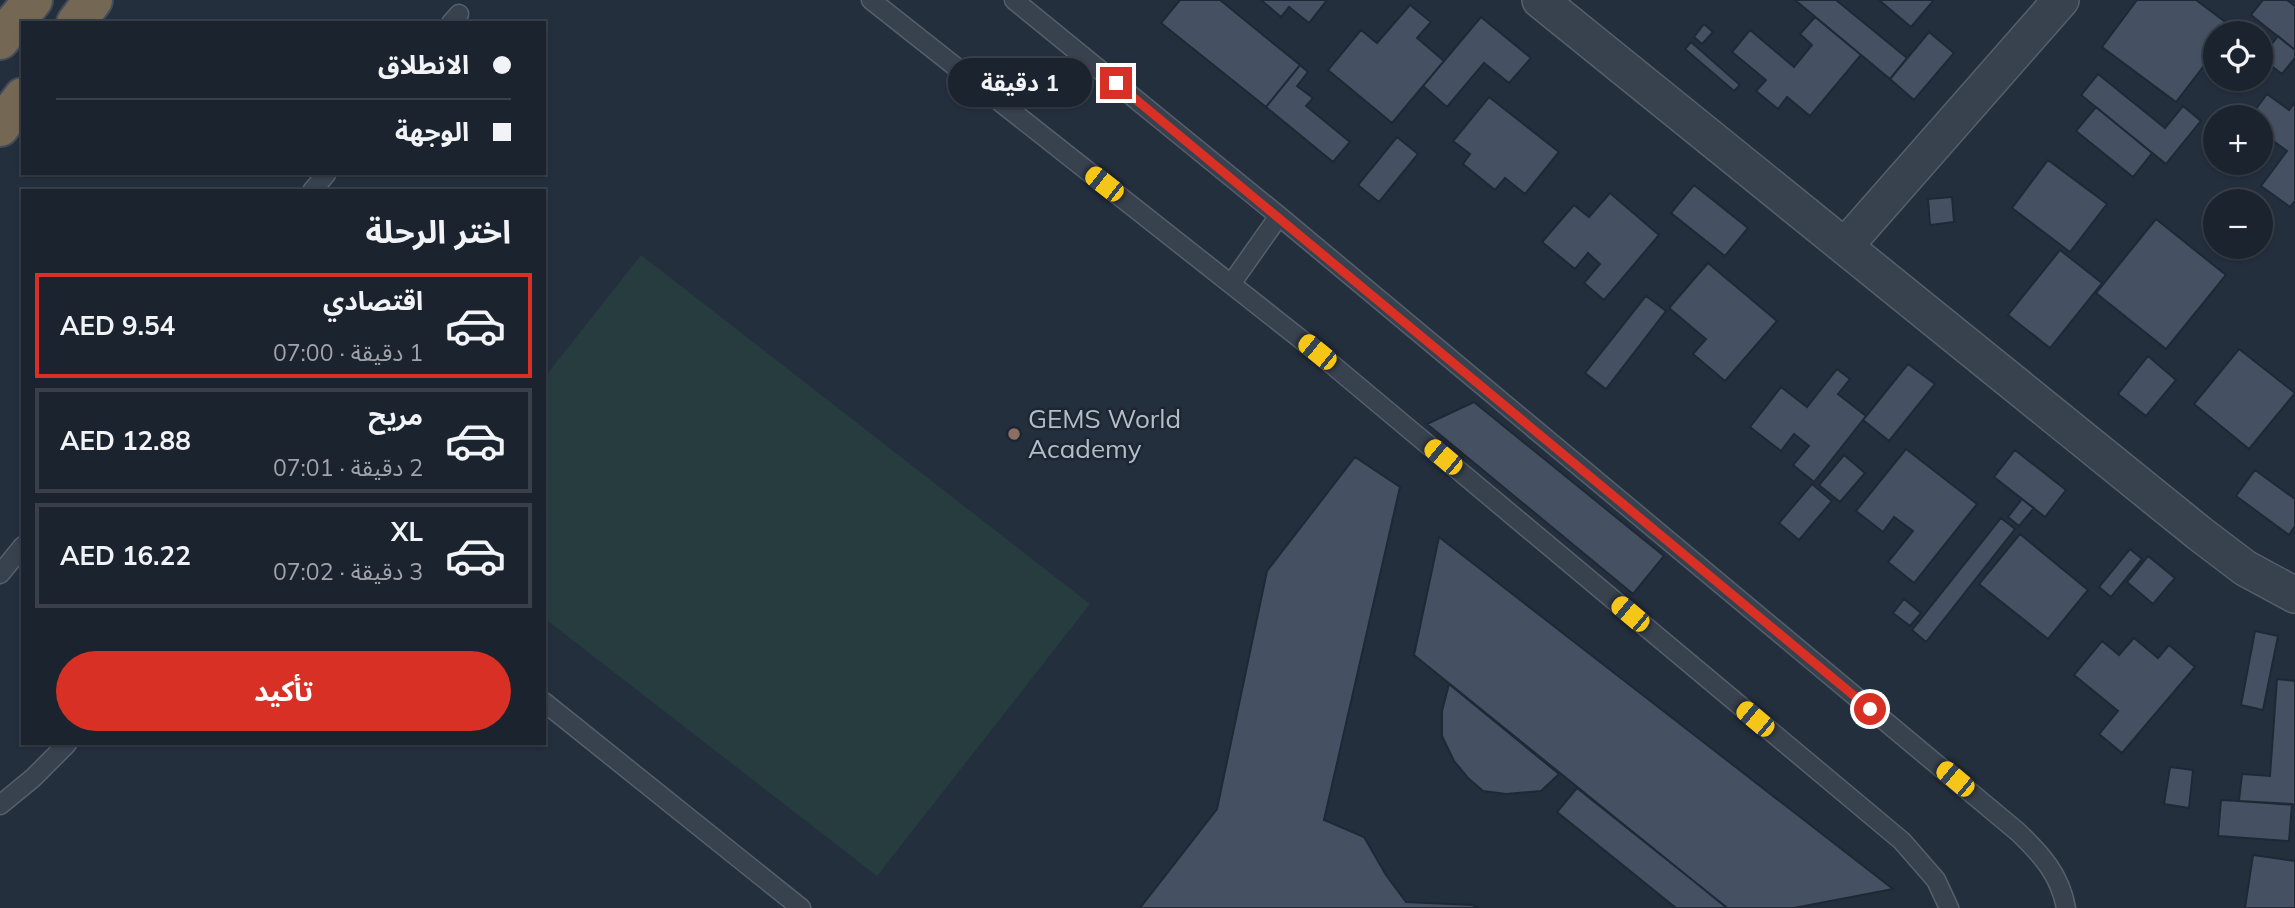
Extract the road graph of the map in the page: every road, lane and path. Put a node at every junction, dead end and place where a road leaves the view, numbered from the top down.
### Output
1 (33, 0) edge
2 (93, 0) edge
3 (871, 0) edge
4 (1014, 0) edge
5 (1540, 0) edge
6 (2061, 0) edge
7 (77, 21) edge
8 (0, 40) edge
9 (21, 100) edge
10 (0, 127) edge
11 (325, 175) edge
12 (315, 189) edge
13 (1279, 216) junction
14 (1845, 246) junction
15 (1231, 284) junction
16 (21, 548) edge
17 (0, 574) edge
18 (2295, 595) edge
19 (546, 704) edge
20 (66, 745) edge
21 (0, 805) edge
22 (801, 908) edge
23 (1950, 908) edge
24 (2066, 908) edge

1 - 8 highway
2 - 7 highway
3 - 15 lane
4 - 13 lane
5 - 14 street
6 - 14 street
9 - 10 highway
11 - 12 lane
13 - 15 lane
13 - 24 lane
14 - 18 street
15 - 23 lane
16 - 17 lane
19 - 22 lane
20 - 21 lane

